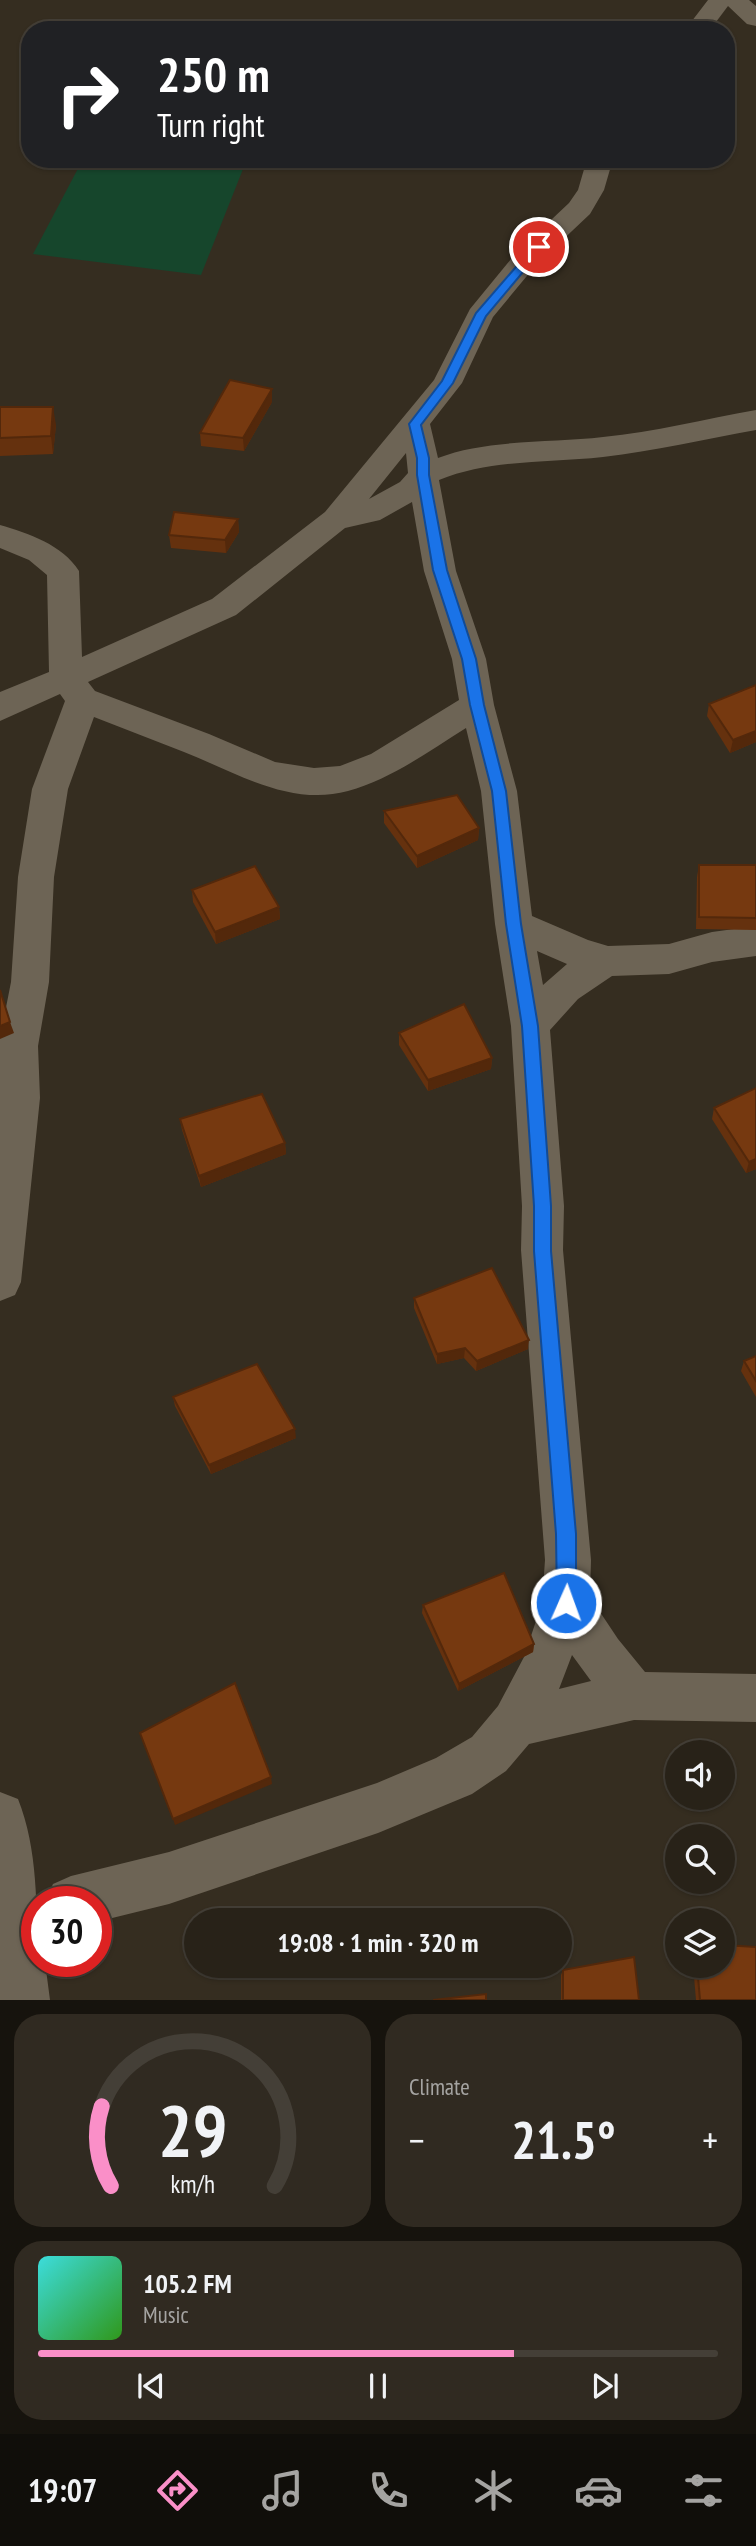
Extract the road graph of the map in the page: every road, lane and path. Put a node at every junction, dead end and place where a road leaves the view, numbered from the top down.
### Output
1 (720, 0) edge
2 (735, 0) edge
3 (756, 19) edge
4 (704, 21) edge
5 (597, 168) edge
6 (756, 420) edge
7 (415, 424) junction
8 (423, 475) junction
9 (336, 519) junction
10 (0, 536) edge
11 (74, 689) junction
12 (477, 705) junction
13 (0, 709) edge
14 (514, 924) junction
15 (756, 941) edge
16 (608, 961) junction
17 (530, 1026) junction
18 (0, 1282) edge
19 (566, 1603) junction
20 (635, 1696) junction
21 (756, 1699) edge
22 (516, 1723) junction
23 (0, 1817) edge
24 (112, 1892) edge
25 (16, 1915) edge
26 (24, 2000) edge

1 - 4 street
2 - 3 street
5 - 7 street
6 - 8 street
7 - 8 street
7 - 9 street
8 - 9 street
8 - 12 street
9 - 11 street
10 - 11 street
11 - 12 street
11 - 13 street
11 - 18 street
12 - 14 street
14 - 16 street
14 - 17 street
15 - 16 street
16 - 17 street
17 - 19 street
19 - 20 street
19 - 22 street
20 - 21 street
20 - 22 street
22 - 24 street
23 - 25 street
25 - 26 street

